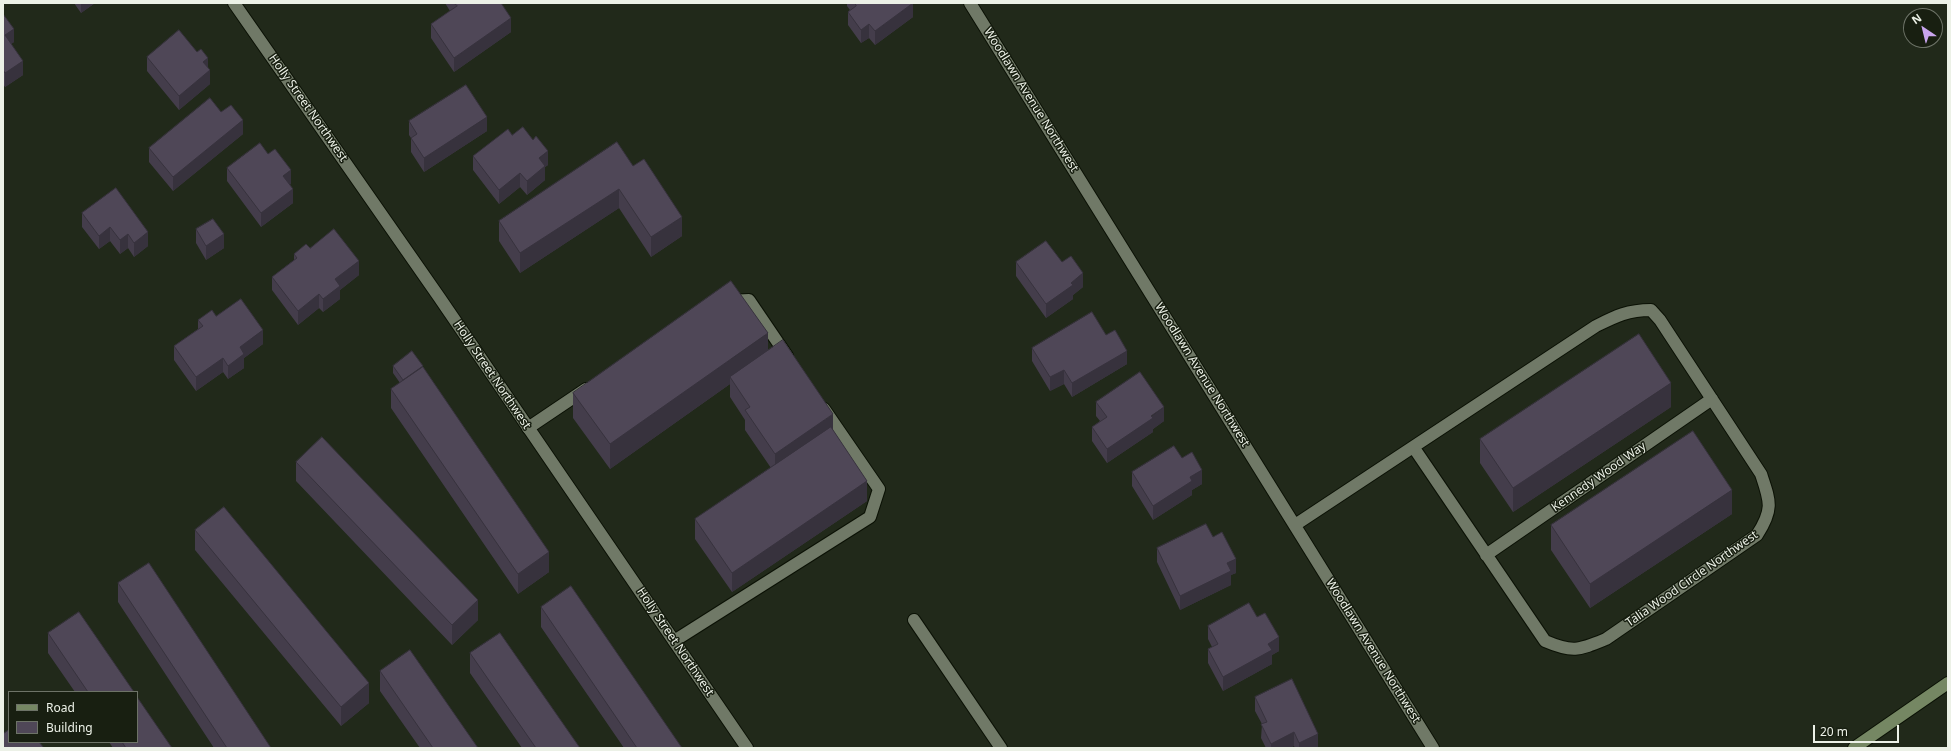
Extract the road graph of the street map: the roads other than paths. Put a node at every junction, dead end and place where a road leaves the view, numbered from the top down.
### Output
1 (234, 3) edge
2 (970, 3) edge
3 (717, 301) edge
4 (794, 365) edge
5 (594, 384) edge
6 (816, 398) edge
7 (1712, 399) junction
8 (528, 428) junction
9 (1414, 448) junction
10 (1295, 526) junction
11 (1486, 555) junction
12 (914, 620) dead end
13 (674, 642) junction
14 (1948, 683) edge
15 (747, 748) edge
16 (1001, 748) edge
17 (1433, 748) edge
18 (1854, 748) edge

1 - 8 street, Holly Street Northwest
2 - 10 street, Woodlawn Avenue Northwest
3 - 4 street
5 - 8 street
6 - 13 street
7 - 9 street, Talia Wood Circle Northwest
7 - 11 street, Kennedy Wood Way
7 - 11 street, Talia Wood Circle Northwest
8 - 13 street, Holly Street Northwest
9 - 10 street, Talia Wood Circle Northwest
9 - 11 street, Talia Wood Circle Northwest
10 - 17 street, Woodlawn Avenue Northwest
12 - 16 street
13 - 15 street, Holly Street Northwest
14 - 18 main road

